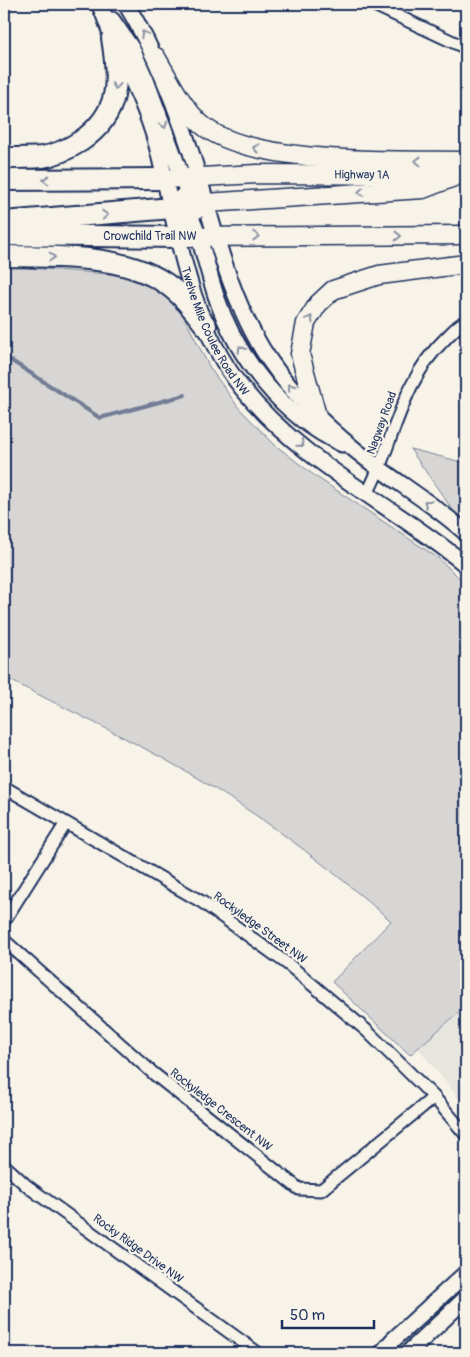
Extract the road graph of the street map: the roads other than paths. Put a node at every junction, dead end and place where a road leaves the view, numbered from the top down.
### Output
1 (126, 4) edge
2 (372, 4) edge
3 (99, 5) edge
4 (112, 38) junction
5 (466, 48) edge
6 (156, 57) junction
7 (4, 158) edge
8 (464, 170) edge
9 (4, 180) edge
10 (186, 196) junction
11 (4, 222) edge
12 (4, 235) edge
13 (207, 236) junction
14 (466, 236) edge
15 (177, 237) junction
16 (4, 256) edge
17 (466, 264) edge
18 (466, 321) edge
19 (206, 326) junction
20 (317, 416) junction
21 (354, 449) junction
22 (380, 468) junction
23 (367, 494) junction
24 (466, 533) edge
25 (466, 566) edge
26 (4, 787) edge
27 (66, 823) junction
28 (4, 921) edge
29 (4, 938) edge
30 (434, 1097) junction
31 (466, 1135) edge
32 (4, 1165) edge
33 (466, 1273) edge
34 (466, 1298) edge
35 (258, 1353) edge
36 (382, 1353) edge
37 (408, 1353) edge

6 -> 1 main road
2 - 5 street
3 - 4 main road
3 -> 10 main road
4 -> 7 highway
4 - 10 main road
8 -> 6 main road
6 - 10 main road
8 - 10 main road, Highway 1A
8 -> 10 main road
10 -> 9 highway
11 -> 10 highway
10 - 13 main road
10 - 15 main road
12 - 15 highway, Crowchild Trail NW
13 -> 14 main road, Crowchild Trail NW
13 - 15 main road, Crowchild Trail NW
20 -> 13 main road
21 -> 13 main road
15 - 19 main road, Twelve Mile Coulee Road NW
16 -> 19 highway
20 -> 17 main road
18 - 22 street, Nagway Road
19 -> 23 main road, Twelve Mile Coulee Road NW
20 - 21 main road
21 - 22 main road
22 - 23 street, Nagway Road
24 -> 22 main road
23 - 25 main road, Twelve Mile Coulee Road NW
26 - 27 street, Rockyledge Street NW
27 - 28 street
27 - 30 street, Rockyledge Street NW
29 - 30 street, Rockyledge Crescent NW
30 - 31 street, Rockyledge Street NW
32 - 35 street, Rocky Ridge Drive NW
33 - 36 main road
34 - 37 main road

